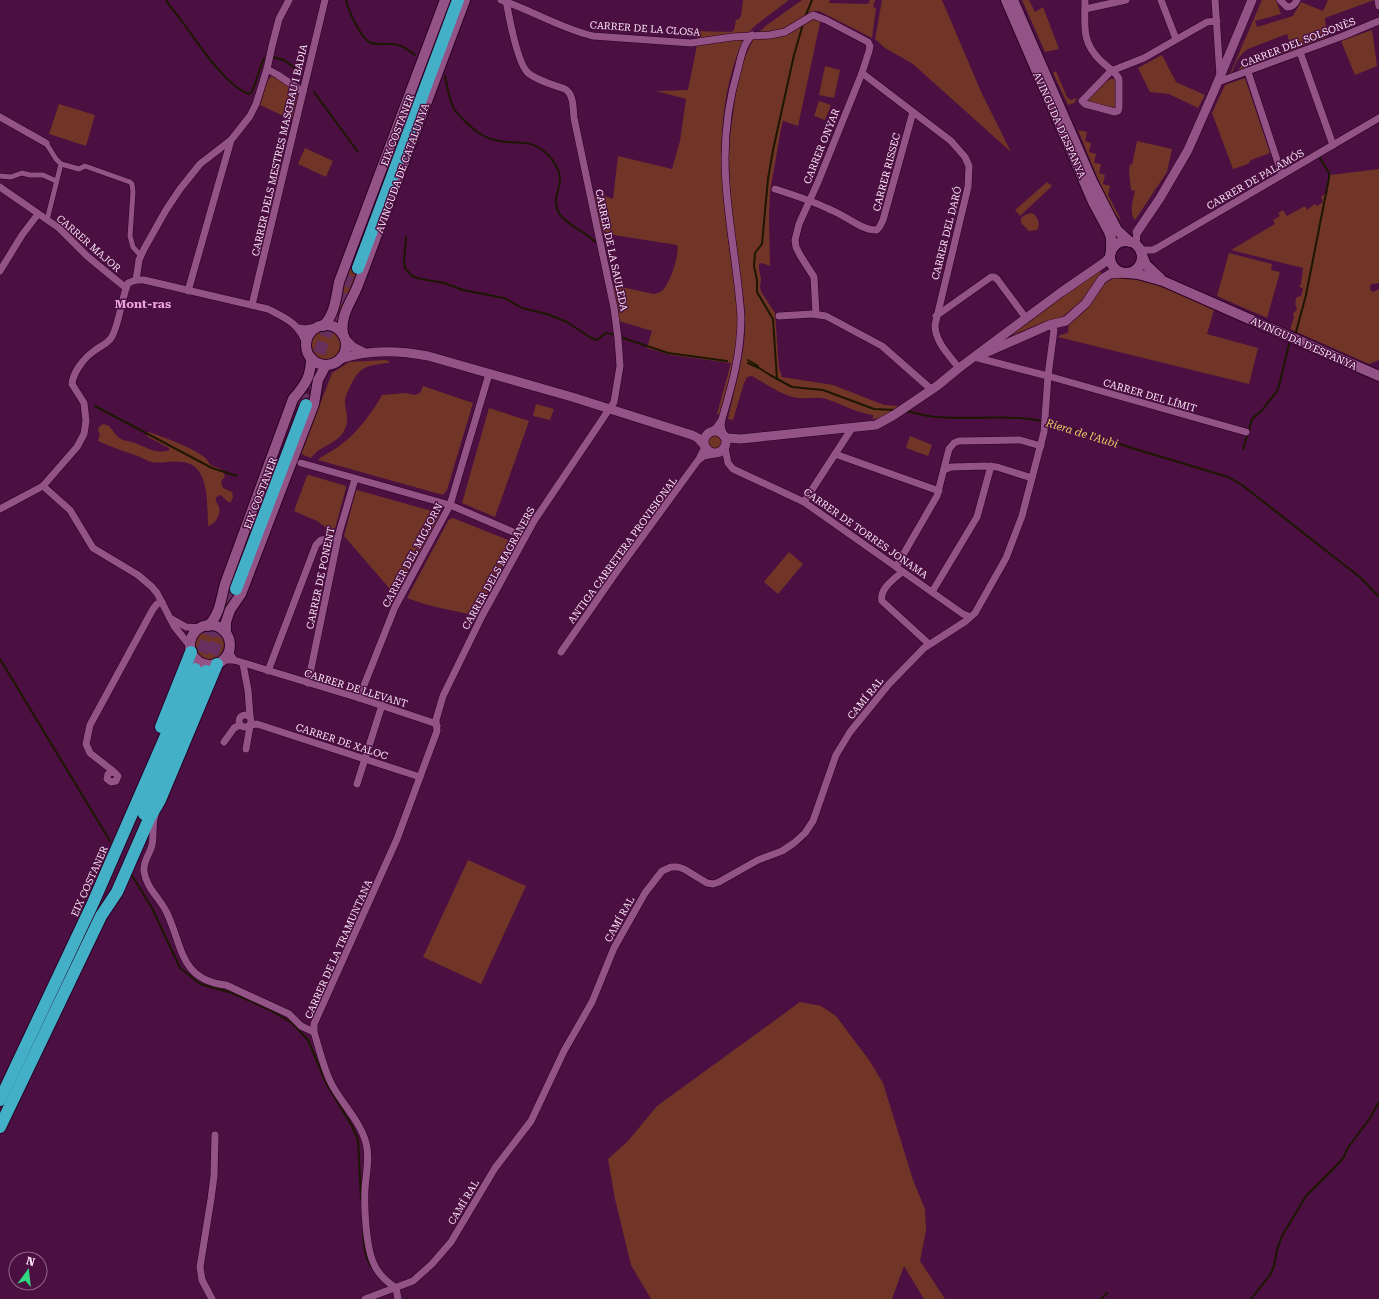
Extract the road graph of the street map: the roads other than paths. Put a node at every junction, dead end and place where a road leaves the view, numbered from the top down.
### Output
1 (289, 0) edge
2 (325, 0) edge
3 (445, 0) edge
4 (450, 0) edge
5 (458, 0) edge
6 (465, 0) edge
7 (1006, 0) edge
8 (1013, 0) edge
9 (1085, 0) edge
10 (1126, 0) edge
11 (1161, 0) edge
12 (1215, 0) edge
13 (1252, 0) edge
14 (1280, 0) edge
15 (1297, 0) edge
16 (1378, 0) edge
17 (504, 1) edge
18 (1379, 6) edge
19 (1085, 9) junction
20 (813, 15) joint
21 (1217, 21) junction
22 (1379, 21) edge
23 (752, 35) junction
24 (1176, 39) junction
25 (1219, 49) junction
26 (1300, 52) junction
27 (268, 65) junction
28 (1225, 66) junction
29 (1111, 71) junction
30 (1248, 72) junction
31 (862, 73) junction
32 (1221, 81) junction
33 (303, 92) junction
34 (913, 112) junction
35 (0, 117) edge
36 (1379, 118) edge
37 (231, 140) junction
38 (46, 143) joint
39 (1333, 145) junction
40 (218, 150) junction
41 (226, 158) junction
42 (61, 164) junction
43 (1282, 175) junction
44 (0, 176) edge
45 (56, 181) junction
46 (0, 187) edge
47 (775, 189) dead end
48 (810, 200) junction
49 (38, 214) junction
50 (47, 220) junction
51 (1137, 232) joint
52 (1137, 248) junction
53 (141, 256) junction
54 (1109, 256) junction
55 (0, 272) edge
56 (1126, 273) junction
57 (136, 280) junction
58 (1163, 281) junction
59 (126, 288) junction
60 (188, 291) junction
61 (252, 305) junction
62 (816, 314) junction
63 (779, 316) dead end
64 (936, 316) junction
65 (1026, 318) junction
66 (1058, 323) junction
67 (320, 327) junction
68 (299, 328) junction
69 (344, 337) junction
70 (1053, 339) junction
71 (306, 344) junction
72 (363, 352) junction
73 (311, 358) junction
74 (974, 358) junction
75 (340, 359) junction
76 (326, 365) junction
77 (959, 368) junction
78 (489, 374) junction
79 (1048, 376) junction
80 (1379, 376) edge
81 (932, 390) junction
82 (303, 405) tunnel mouth
83 (609, 408) junction
84 (722, 419) junction
85 (852, 428) junction
86 (1246, 432) dead end
87 (709, 433) junction
88 (692, 435) junction
89 (724, 441) junction
90 (705, 446) junction
91 (1041, 446) junction
92 (715, 454) junction
93 (836, 454) junction
94 (700, 459) junction
95 (727, 460) junction
96 (301, 463) dead end
97 (991, 466) junction
98 (944, 470) junction
99 (1032, 478) junction
100 (355, 479) junction
101 (43, 486) junction
102 (938, 491) junction
103 (804, 502) junction
104 (450, 506) junction
105 (0, 509) edge
106 (525, 537) junction
107 (338, 538) junction
108 (899, 569) junction
109 (232, 588) tunnel mouth
110 (932, 592) junction
111 (162, 602) junction
112 (970, 617) junction
113 (170, 618) junction
114 (204, 627) junction
115 (226, 633) junction
116 (926, 646) junction
117 (191, 649) junction
118 (561, 652) dead end
119 (226, 659) junction
120 (243, 664) junction
121 (268, 671) junction
122 (308, 683) junction
123 (360, 698) junction
124 (249, 704) junction
125 (382, 705) junction
126 (249, 724) junction
127 (437, 726) junction
128 (224, 742) dead end
129 (246, 749) dead end
130 (365, 759) junction
131 (113, 771) dead end
132 (420, 777) junction
133 (357, 784) dead end
134 (160, 800) junction
135 (93, 903) junction
136 (101, 916) junction
137 (314, 1032) junction
138 (1, 1098) edge
139 (0, 1127) edge
140 (215, 1135) dead end
141 (396, 1288) junction
142 (212, 1299) edge
143 (365, 1299) edge
144 (398, 1299) edge

1 - 27 street
2 - 33 street, CARRER DELS MESTRES MASGRAU I BADIA
3 - 67 main road, AVINGUDA DE CATALUNYA
4 - 5 highway, EIX COSTANER
6 - 69 main road, AVINGUDA DE CATALUNYA
7 - 54 main road, AVINGUDA D'ESPANYA
8 - 52 main road, AVINGUDA D'ESPANYA
9 - 19 street
10 - 19 street
11 - 24 street
12 - 21 street
13 - 28 street
14 - 15 street
16 - 18 street
17 - 23 street, CARRER DE LA CLOSA
17 - 83 street, CARRER DE LA SAULEDA
19 - 29 street
20 - 23 street, CARRER DE LA CLOSA
20 - 31 street, CARRER ONYAR
21 - 24 street
21 - 25 street
22 - 26 street, CARRER DEL SOLSONÈS
23 - 84 street
24 - 29 street
25 - 28 street
25 - 32 street
26 - 30 street, CARRER DEL SOLSONÈS
26 - 39 street
27 - 33 street
27 - 37 street
28 - 32 street
29 - 29 street
30 - 32 street, CARRER DEL SOLSONÈS
30 - 43 street
31 - 34 street, CARRER DEL DARÓ
31 - 48 street, CARRER ONYAR
32 - 51 street
33 - 61 street, CARRER DELS MESTRES MASGRAU I BADIA
34 - 48 street, CARRER RISSEC
34 - 64 street, CARRER DEL DARÓ
35 - 38 street
36 - 39 street, CARRER DE PALAMÓS
37 - 40 street
37 - 41 street
38 - 42 street
39 - 43 street, CARRER DE PALAMÓS
40 - 41 street
40 - 53 street
41 - 60 street
42 - 45 street
42 - 53 street
43 - 52 street, CARRER DE PALAMÓS
44 - 45 street
45 - 50 street
46 - 49 street, CARRER MAJOR
47 - 48 street
48 - 62 street, CARRER ONYAR
49 - 50 street, CARRER MAJOR
49 - 55 street
50 - 59 street, CARRER MAJOR
51 - 52 street
52 - 54 main road
52 - 56 main road
52 - 58 main road, AVINGUDA D'ESPANYA
53 - 57 street
54 - 56 main road
54 - 65 street
56 - 58 main road, AVINGUDA D'ESPANYA
56 - 66 street
57 - 59 street
57 - 60 street
58 - 80 main road, AVINGUDA D'ESPANYA
59 - 101 street
60 - 61 street
61 - 68 street
62 - 63 street
62 - 81 street
64 - 65 street
64 - 77 street, CARRER DEL DARÓ
65 - 74 street
66 - 70 street
66 - 70 street
66 - 74 street
67 - 68 street
67 - 69 main road
67 - 71 main road
68 - 71 street
69 - 72 street
69 - 75 main road
70 - 79 street
71 - 73 main road
72 - 75 street
72 - 78 street
73 - 76 main road
73 - 114 main road
74 - 77 street
74 - 79 street, CARRER DEL LÍMIT
75 - 76 main road
76 - 115 main road
77 - 81 street
78 - 83 street
78 - 104 street, CARRER DEL MIGJORN
79 - 86 street, CARRER DEL LÍMIT
79 - 91 street
81 - 85 street
82 - 109 highway, EIX COSTANER
83 - 88 street
83 - 106 street, CARRER DELS MAGRANERS
84 - 87 street
84 - 89 street
85 - 89 street
85 - 93 street
87 - 88 street
87 - 89 street
87 - 90 street
88 - 90 street
89 - 92 street
89 - 95 street
90 - 92 street
90 - 94 street, ANTIGA CARRETERA PROVISIONAL
91 - 98 street
91 - 99 street
92 - 94 street
92 - 95 street, CARRER DE TORRES JONAMA
93 - 102 street
93 - 103 street
94 - 118 street, ANTIGA CARRETERA PROVISIONAL
95 - 103 street, CARRER DE TORRES JONAMA
96 - 100 street
97 - 98 street
97 - 99 street
97 - 110 street
98 - 102 street
99 - 112 street
100 - 104 street
100 - 107 street, CARRER DE PONENT
101 - 105 street
101 - 111 street
102 - 108 street
103 - 108 street, CARRER DE TORRES JONAMA
104 - 106 street
104 - 123 street, CARRER DEL MIGJORN
106 - 127 street, CARRER DELS MAGRANERS
107 - 121 street
107 - 122 street, CARRER DE PONENT
108 - 110 street, CARRER DE TORRES JONAMA
108 - 116 street
110 - 112 street, CARRER DE TORRES JONAMA
111 - 113 street
111 - 131 street
112 - 116 street
113 - 114 street
113 - 117 street
114 - 115 main road
114 - 117 main road
115 - 119 main road
116 - 141 street, CAMÍ RAL
117 - 119 main road
117 - 135 highway
119 - 120 street, CARRER DE LLEVANT
119 - 134 highway
120 - 121 street, CARRER DE LLEVANT
120 - 124 street
121 - 122 street, CARRER DE LLEVANT
122 - 123 street, CARRER DE LLEVANT
123 - 125 street, CARRER DE LLEVANT
124 - 126 street
124 - 126 street
125 - 127 street, CARRER DE LLEVANT
125 - 130 street
126 - 128 street
126 - 129 street
126 - 130 street, CARRER DE XALOC
127 - 132 street, CARRER DE LA TRAMUNTANA
130 - 132 street, CARRER DE XALOC
130 - 133 street
132 - 137 street, CARRER DE LA TRAMUNTANA
134 - 136 highway
134 - 137 street
135 - 136 highway, EIX COSTANER
135 - 138 highway, EIX COSTANER
136 - 139 highway
137 - 141 street, CARRER DE LA TRAMUNTANA
140 - 142 street
141 - 143 street
141 - 144 street

